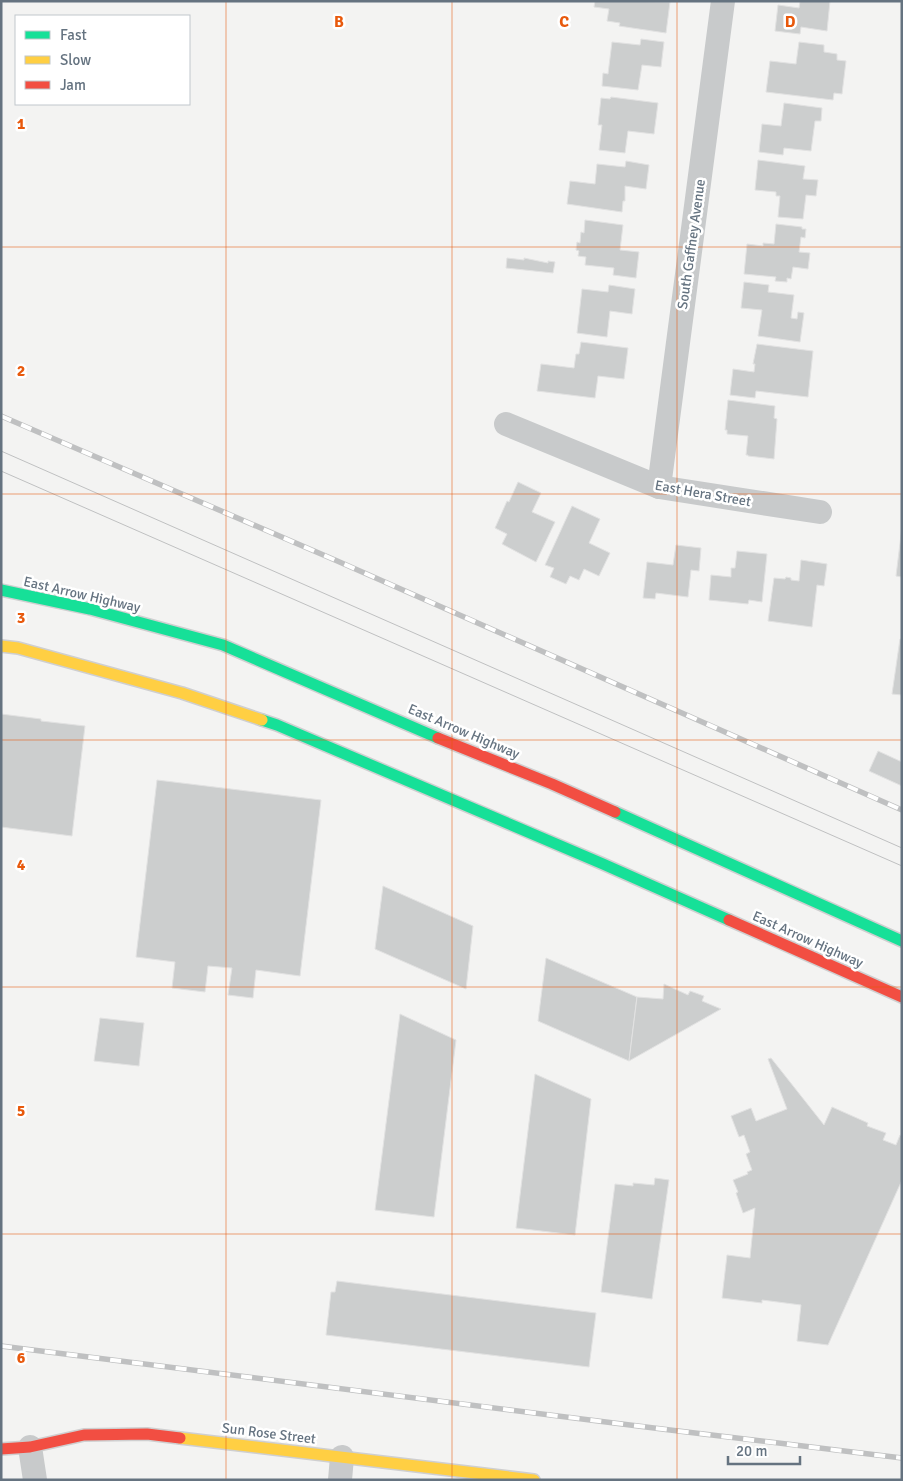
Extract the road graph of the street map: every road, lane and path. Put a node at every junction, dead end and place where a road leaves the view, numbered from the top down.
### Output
1 (723, 1) edge
2 (506, 424) dead end
3 (659, 487) junction
4 (820, 512) dead end
5 (1, 590) edge
6 (1, 646) edge
7 (902, 941) edge
8 (902, 997) edge
9 (30, 1447) junction
10 (1, 1449) edge
11 (341, 1468) edge
12 (35, 1480) edge
13 (534, 1480) edge

1 - 3 street, South Gaffney Avenue
2 - 3 street, East Hera Street
3 - 4 street, East Hera Street
5 - 7 main road, East Arrow Highway
6 - 8 main road, East Arrow Highway
9 - 10 main road, Sun Rose Street
9 - 11 main road, Sun Rose Street
9 - 12 street
11 - 13 main road, Sun Rose Street

